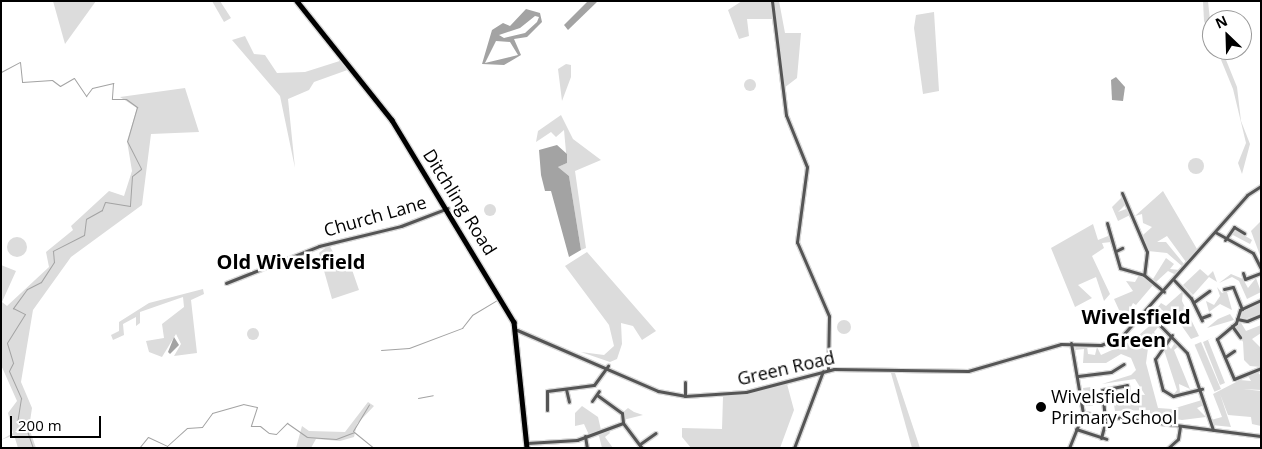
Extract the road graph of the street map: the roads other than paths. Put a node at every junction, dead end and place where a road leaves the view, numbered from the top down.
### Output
1 (297, 1) edge
2 (772, 1) edge
3 (1261, 186) edge
4 (1122, 193) dead end
5 (448, 208) junction
6 (1105, 226) dead end
7 (1215, 232) junction
8 (1244, 233) dead end
9 (1225, 240) junction
10 (1122, 248) dead end
11 (1116, 250) junction
12 (1124, 270) junction
13 (1261, 271) edge
14 (1243, 273) dead end
15 (1121, 275) dead end
16 (1144, 275) junction
17 (1174, 280) junction
18 (226, 283) dead end
19 (1224, 289) dead end
20 (1208, 291) dead end
21 (1164, 292) junction
22 (1261, 300) edge
23 (1194, 302) junction
24 (1242, 308) junction
25 (1147, 312) junction
26 (1208, 315) dead end
27 (1261, 315) edge
28 (1237, 319) junction
29 (1232, 326) junction
30 (517, 330) junction
31 (1172, 334) junction
32 (1240, 337) dead end
33 (1071, 343) junction
34 (1234, 351) dead end
35 (1225, 357) junction
36 (1124, 364) dead end
37 (608, 366) junction
38 (1261, 368) edge
39 (828, 370) junction
40 (823, 371) junction
41 (1078, 376) junction
42 (685, 382) dead end
43 (566, 389) junction
44 (1128, 389) dead end
45 (1202, 389) junction
46 (599, 391) dead end
47 (596, 395) junction
48 (685, 396) junction
49 (592, 401) dead end
50 (569, 402) dead end
51 (546, 410) dead end
52 (1083, 413) junction
53 (1105, 421) junction
54 (623, 423) junction
55 (1180, 427) junction
56 (1076, 429) junction
57 (1213, 430) junction
58 (656, 433) dead end
59 (585, 436) junction
60 (1261, 436) edge
61 (1101, 438) junction
62 (1106, 439) dead end
63 (527, 446) edge
64 (641, 446) edge
65 (587, 448) edge
66 (794, 448) edge
67 (1069, 448) edge
68 (1168, 448) edge

1 - 5 main road, Ditchling Road
2 - 39 street
3 - 7 street, Green Road
4 - 16 street
5 - 18 street, Church Lane
5 - 30 main road, Ditchling Road
6 - 11 street
7 - 9 street
7 - 17 street, Green Road
8 - 9 street
9 - 13 street
10 - 11 street
11 - 12 street
12 - 15 street
12 - 16 street
13 - 14 street
16 - 21 street
17 - 21 street, Green Road
17 - 23 street
19 - 24 street
20 - 23 street
21 - 25 street, Green Road
22 - 24 street
23 - 26 street
24 - 28 street
25 - 31 street
25 - 33 street, Green Road
27 - 28 street
28 - 29 street
29 - 32 street
29 - 35 street
30 - 37 street, Green Road
30 - 63 main road, Ditchling Road
31 - 45 street
31 - 45 street
33 - 39 street, Green Road
33 - 41 street
34 - 35 street
35 - 38 street
36 - 41 street
37 - 43 street
37 - 48 street, Green Road
39 - 40 street, Green Road
40 - 48 street, Green Road
40 - 66 street
41 - 52 street
42 - 48 street
43 - 50 street
43 - 51 street
44 - 53 street
45 - 57 street
46 - 47 street
47 - 49 street
47 - 54 street
52 - 53 street
52 - 56 street
53 - 55 street
53 - 61 street
54 - 59 street
54 - 64 street
55 - 57 street
55 - 68 street
56 - 61 street
56 - 67 street
57 - 60 street
58 - 64 street
59 - 63 street
59 - 65 street
61 - 62 street

